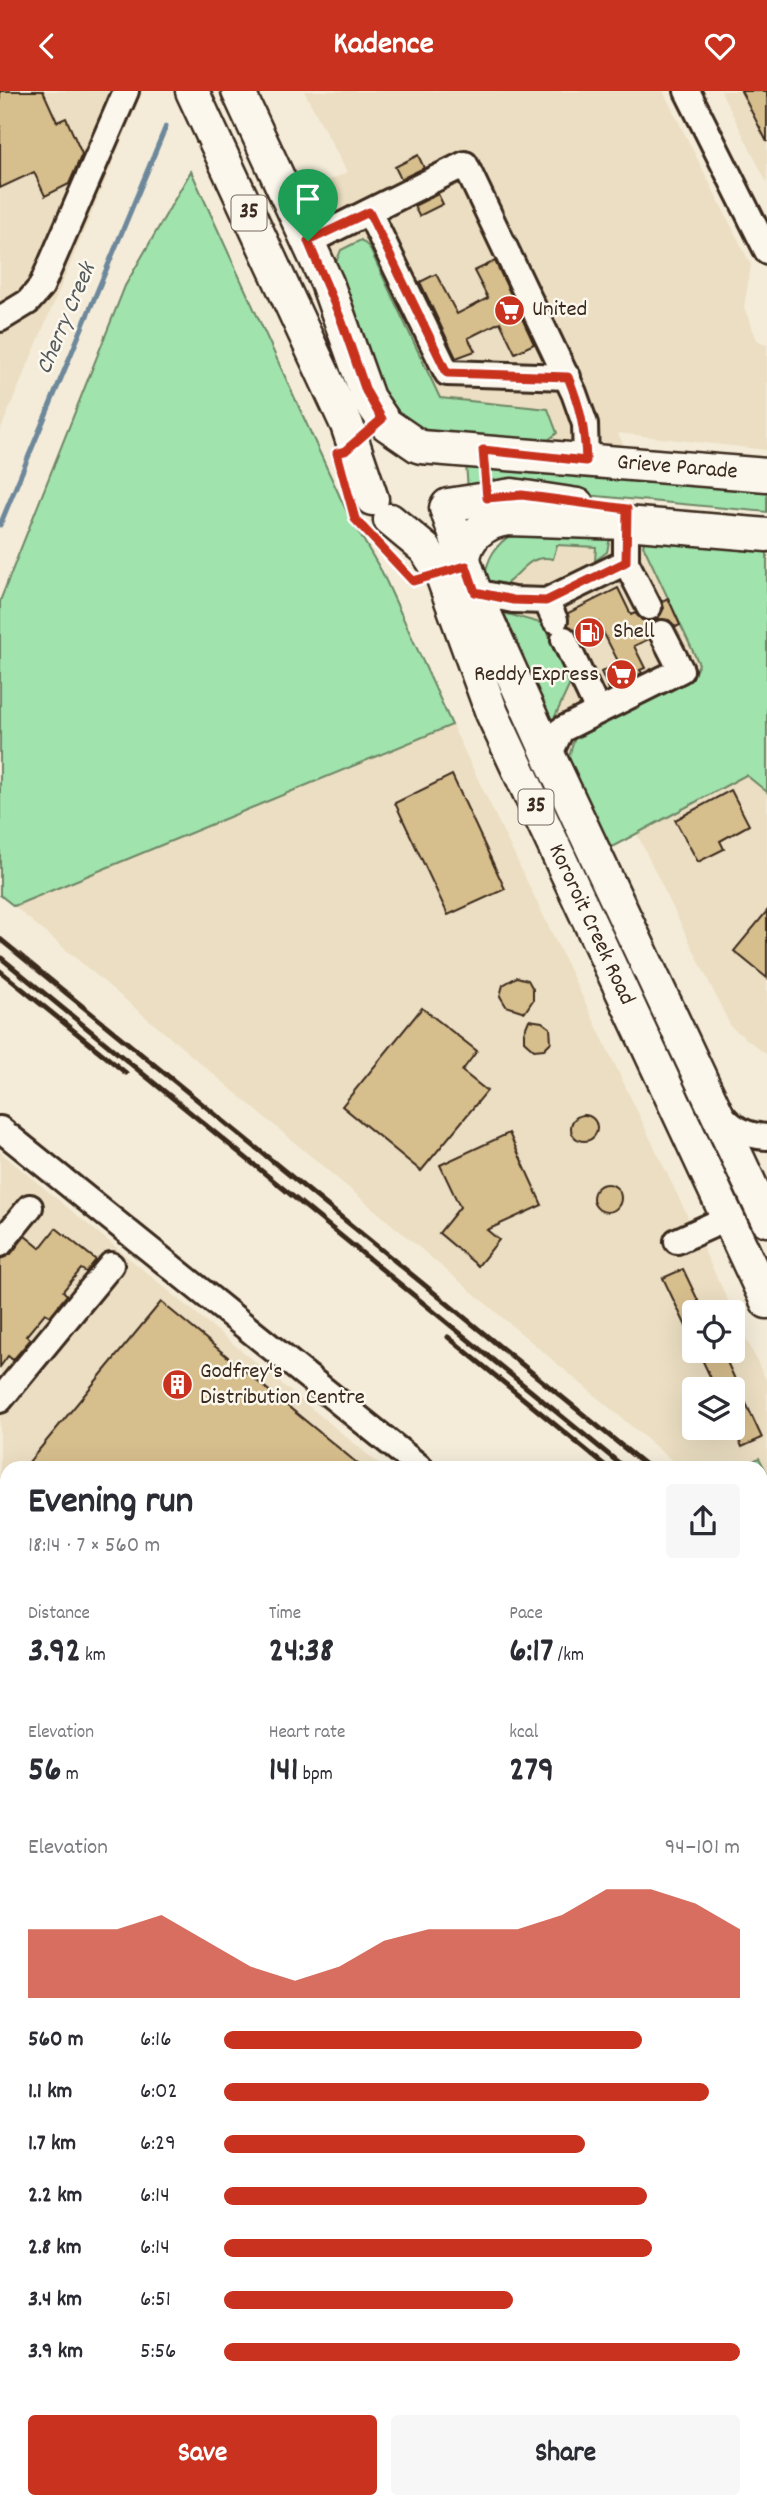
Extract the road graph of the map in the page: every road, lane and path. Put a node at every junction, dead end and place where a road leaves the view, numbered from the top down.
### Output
1 (126, 91) edge
2 (192, 91) edge
3 (238, 91) edge
4 (687, 91) edge
5 (369, 212) junction
6 (308, 241) junction
7 (767, 251) edge
8 (0, 319) edge
9 (568, 377) junction
10 (419, 446) junction
11 (586, 461) junction
12 (767, 475) edge
13 (447, 507) junction
14 (371, 510) junction
15 (627, 516) junction
16 (767, 522) edge
17 (767, 535) edge
18 (626, 562) junction
19 (452, 568) junction
20 (475, 592) junction
21 (649, 607) dead end
22 (555, 620) junction
23 (662, 633) dead end
24 (598, 711) junction
25 (549, 756) junction
26 (706, 1089) junction
27 (0, 1129) edge
28 (767, 1137) edge
29 (767, 1197) edge
30 (30, 1207) dead end
31 (728, 1218) junction
32 (767, 1218) edge
33 (677, 1241) dead end
34 (0, 1244) edge
35 (111, 1265) dead end
36 (767, 1302) edge
37 (0, 1400) edge
38 (412, 1461) edge

1 - 8 street
2 - 14 main road, 35
3 - 6 main road, 35
4 - 7 street
5 - 6 street
5 - 9 street
5 - 9 street
6 - 10 main road, 35
9 - 11 street
10 - 11 main road, Grieve Parade
10 - 13 main road, 35
10 - 14 main road
11 - 12 main road, Grieve Parade
13 - 14 main road
13 - 15 main road, Grieve Parade
13 - 19 main road, Kororoit Creek Road / 35
14 - 19 main road, Kororoit Creek Road / 35
14 - 19 path
15 - 16 main road, Grieve Parade
15 - 17 main road
15 - 18 street
15 - 19 main road
18 - 21 street
18 - 22 street
19 - 20 main road, Kororoit Creek Road / 35
19 - 31 main road, Kororoit Creek Road / 35
20 - 22 street
20 - 25 main road, Kororoit Creek Road / 35
22 - 24 street
23 - 24 street
24 - 25 street
25 - 26 main road, Kororoit Creek Road / 35
26 - 28 street
26 - 32 main road, Kororoit Creek Road / 35
27 - 38 street
29 - 32 street
30 - 34 street
31 - 33 street
31 - 36 main road, Kororoit Creek Road / 35
35 - 37 street

